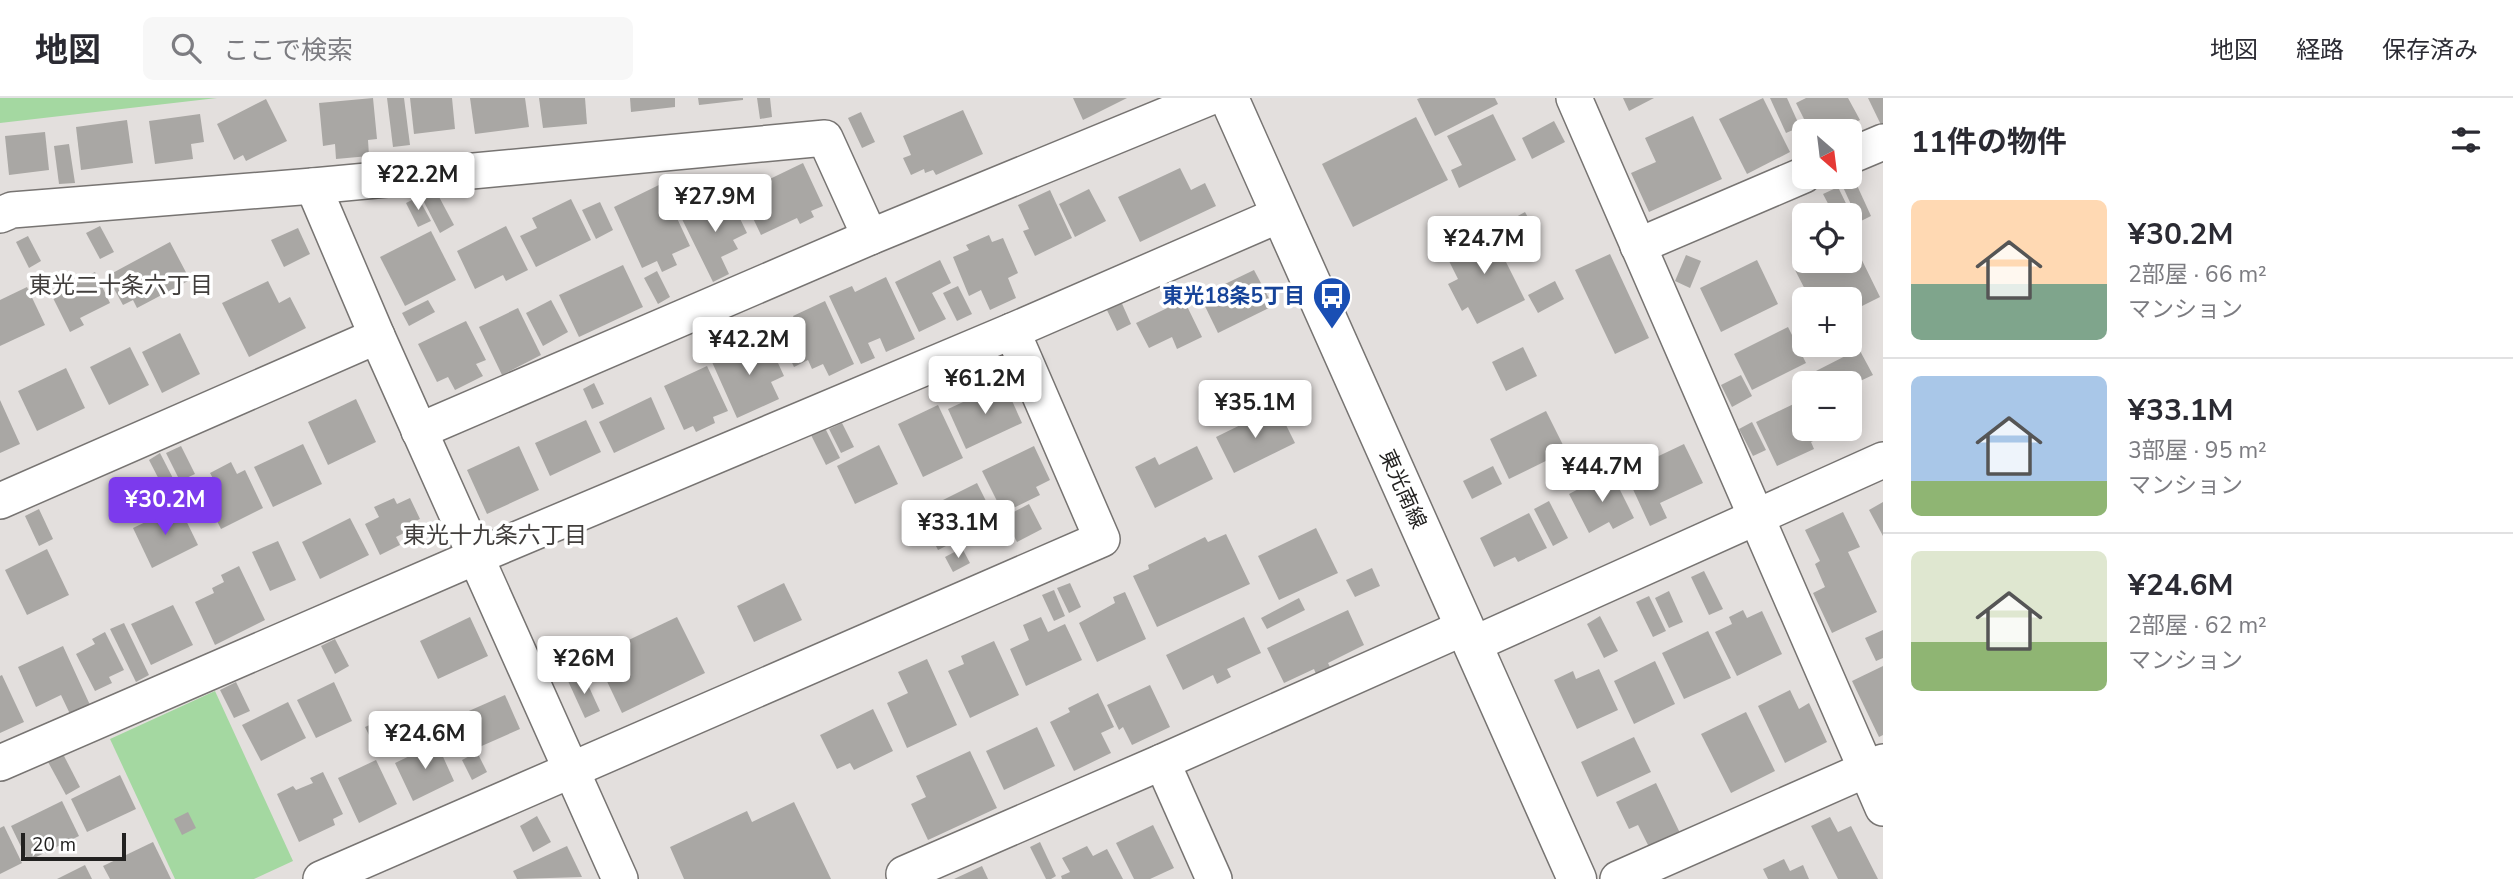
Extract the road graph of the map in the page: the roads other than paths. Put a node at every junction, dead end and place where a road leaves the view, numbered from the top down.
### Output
1 (1208, 98) edge
2 (1230, 98) edge
3 (1574, 98) edge
4 (1883, 142) edge
5 (1862, 151) edge
6 (1792, 180) edge
7 (313, 186) junction
8 (1281, 214) junction
9 (0, 215) edge
10 (870, 237) junction
11 (1638, 246) junction
12 (1012, 331) junction
13 (377, 336) junction
14 (419, 431) junction
15 (1883, 460) edge
16 (0, 501) edge
17 (1755, 516) junction
18 (475, 557) junction
19 (1469, 635) junction
20 (1162, 762) junction
21 (0, 763) edge
22 (1874, 765) edge
23 (571, 770) junction
24 (1883, 808) edge
25 (321, 879) edge
26 (620, 879) edge
27 (906, 879) edge
28 (1214, 879) edge
29 (1577, 879) edge
30 (1618, 879) edge

1 - 10 street
2 - 8 street, 東光南線
3 - 11 street
4 - 5 street
6 - 11 street
7 - 9 street
7 - 10 street
7 - 13 street
8 - 12 street
8 - 19 street, 東光南線
10 - 14 street
11 - 17 street
12 - 18 street
12 - 23 street
13 - 14 street
13 - 16 street
14 - 18 street
15 - 17 street
17 - 19 street
17 - 22 street
18 - 21 street
18 - 23 street
19 - 20 street
19 - 29 street, 東光南線
20 - 27 street
20 - 28 street
22 - 24 street
22 - 30 street
23 - 25 street
23 - 26 street

